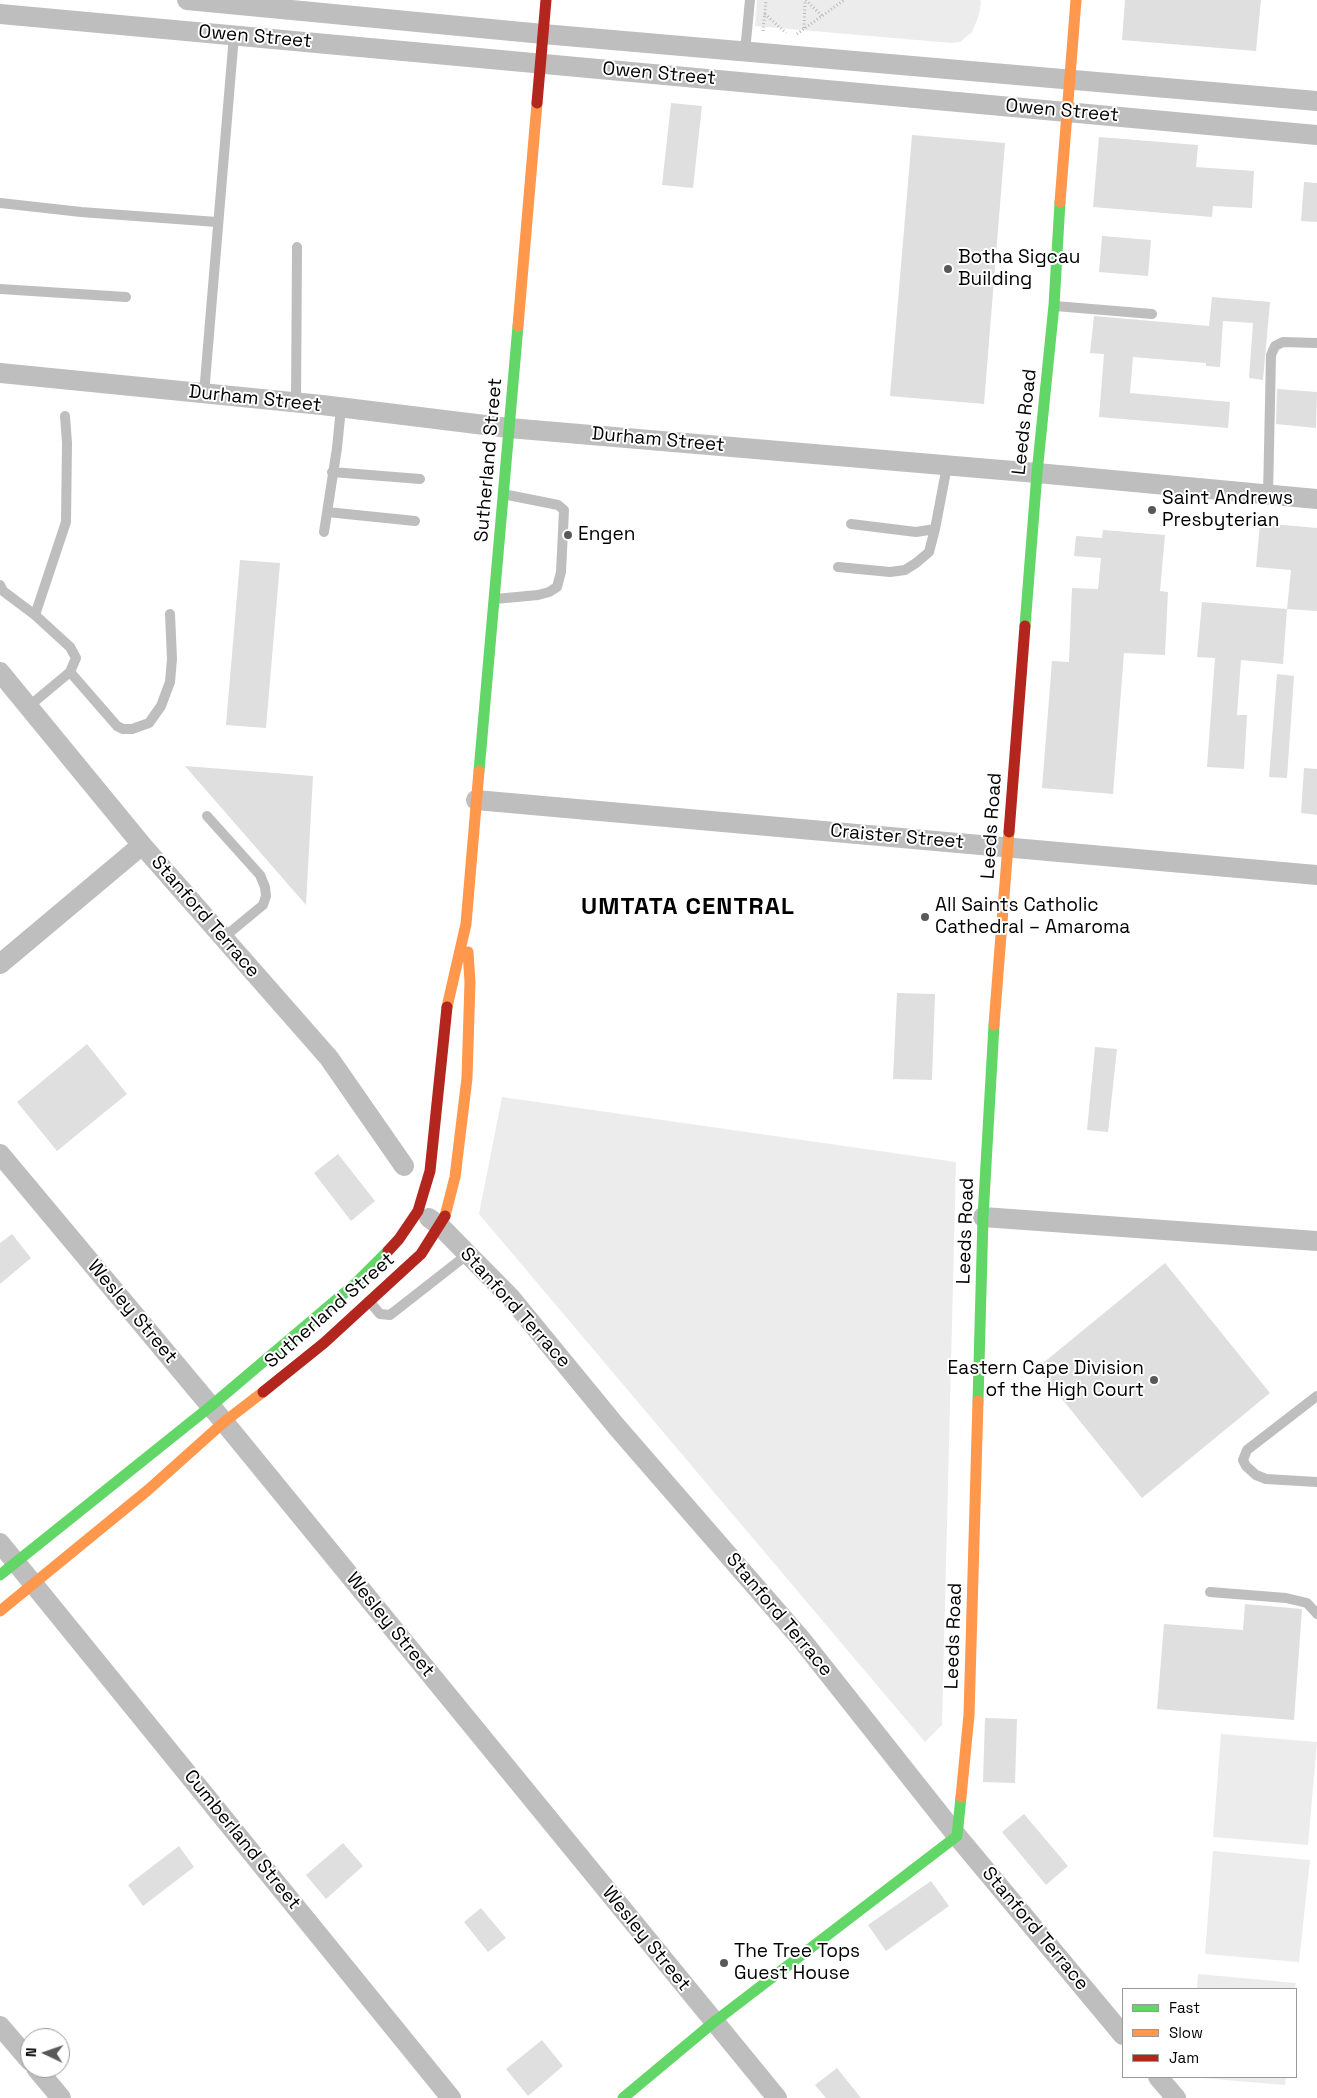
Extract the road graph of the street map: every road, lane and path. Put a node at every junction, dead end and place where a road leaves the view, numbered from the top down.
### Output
1 (187, 0) edge
2 (546, 0) edge
3 (750, 0) edge
4 (766, 0) edge
5 (806, 0) edge
6 (844, 0) edge
7 (1076, 0) edge
8 (268, 4) edge
9 (0, 14) edge
10 (765, 14) junction
11 (822, 16) junction
12 (804, 29) junction
13 (763, 31) dead end
14 (786, 32) dead end
15 (543, 34) junction
16 (797, 34) dead end
17 (234, 36) junction
18 (745, 51) junction
19 (541, 63) junction
20 (1069, 79) junction
21 (1317, 101) edge
22 (1066, 112) junction
23 (1317, 135) edge
24 (0, 203) edge
25 (217, 222) junction
26 (297, 247) dead end
27 (0, 289) edge
28 (126, 298) dead end
29 (1054, 306) junction
30 (1152, 314) dead end
31 (1317, 343) edge
32 (0, 373) edge
33 (204, 394) junction
34 (296, 403) junction
35 (341, 408) junction
36 (65, 416) dead end
37 (509, 428) junction
38 (946, 466) junction
39 (332, 472) junction
40 (1037, 473) junction
41 (420, 479) dead end
42 (503, 494) junction
43 (1268, 495) junction
44 (1317, 500) edge
45 (327, 512) junction
46 (415, 521) dead end
47 (851, 524) dead end
48 (935, 530) junction
49 (324, 532) dead end
50 (838, 567) dead end
51 (0, 585) edge
52 (494, 600) junction
53 (170, 614) dead end
54 (35, 615) junction
55 (0, 672) edge
56 (70, 672) junction
57 (28, 707) junction
58 (476, 800) junction
59 (207, 816) dead end
60 (142, 845) junction
61 (1008, 846) junction
62 (1317, 875) edge
63 (466, 924) junction
64 (224, 938) junction
65 (0, 964) edge
66 (0, 1154) edge
67 (404, 1166) dead end
68 (418, 1211) junction
69 (983, 1217) junction
70 (440, 1226) junction
71 (1317, 1241) edge
72 (468, 1254) junction
73 (369, 1301) junction
74 (1317, 1396) edge
75 (211, 1406) junction
76 (224, 1422) junction
77 (1317, 1482) edge
78 (0, 1543) edge
79 (16, 1562) junction
80 (0, 1575) edge
81 (33, 1582) junction
82 (1210, 1592) dead end
83 (0, 1611) edge
84 (1317, 1614) edge
85 (957, 1836) junction
86 (714, 2022) junction
87 (0, 2026) edge
88 (1122, 2034) edge
89 (20, 2049) edge
90 (44, 2078) edge
91 (1159, 2078) edge
92 (61, 2098) edge
93 (451, 2098) edge
94 (623, 2098) edge
95 (777, 2098) edge
96 (1176, 2098) edge

1 - 8 street, Owen Street
2 - 15 main road, Sutherland Street
3 - 18 lane
4 - 10 path
5 - 11 path
5 - 12 path
6 - 11 path
7 - 20 main road, Leeds Road
8 - 15 street, Owen Street
9 - 17 street, Owen Street
10 - 13 path
10 - 14 path
11 - 12 path
12 - 16 path
15 - 18 street, Owen Street
15 - 19 main road, Sutherland Street
17 - 19 street, Owen Street
17 - 25 lane
18 - 20 street, Owen Street
19 - 22 street, Owen Street
19 - 37 main road, Sutherland Street
20 - 21 street, Owen Street
20 - 22 main road, Leeds Road
22 - 23 street, Owen Street
22 - 29 main road, Leeds Road
24 - 25 lane
25 - 33 lane
26 - 34 lane
27 - 28 lane
29 - 30 lane
29 - 40 main road, Leeds Road
31 - 43 lane
32 - 33 street, Durham Street
33 - 34 street, Durham Street
34 - 35 street, Durham Street
35 - 37 street, Durham Street
35 - 39 lane
36 - 54 lane
37 - 38 street, Durham Street
37 - 42 main road, Sutherland Street
38 - 40 street, Durham Street
38 - 48 lane
39 - 41 lane
39 - 45 lane
40 - 43 street, Durham Street
40 - 61 main road, Leeds Road
42 - 52 main road, Sutherland Street
42 - 52 lane
43 - 44 street, Durham Street
45 - 46 lane
45 - 49 lane
47 - 48 lane
48 - 50 lane
51 - 54 lane
52 - 58 main road, Sutherland Street
53 - 56 lane
54 - 56 lane
55 - 57 street, Stanford Terrace
56 - 57 lane
57 - 60 street, Stanford Terrace
58 - 61 street, Craister Street
58 - 63 main road, Sutherland Street
59 - 64 lane
60 - 64 street, Stanford Terrace
60 - 65 street
61 - 62 street, Craister Street
61 - 69 main road, Leeds Road
63 - 68 main road, Sutherland Street
63 - 70 main road, Sutherland Street
64 - 67 street, Stanford Terrace
66 - 75 street, Wesley Street
68 - 70 street, Stanford Terrace
68 - 75 main road, Sutherland Street
69 - 71 street
69 - 85 main road, Leeds Road
70 - 72 street, Stanford Terrace
70 - 73 main road, Sutherland Street
72 - 73 lane
72 - 85 street, Stanford Terrace
73 - 76 main road, Sutherland Street
74 - 77 lane
75 - 76 street, Wesley Street
75 - 79 main road, Sutherland Street
76 - 81 main road, Sutherland Street
76 - 86 street, Wesley Street
78 - 79 street, Cumberland Street
79 - 80 main road, Sutherland Street
79 - 81 street, Cumberland Street
81 - 83 main road, Sutherland Street
81 - 93 street, Cumberland Street
82 - 84 lane
85 - 86 main road
85 - 88 street, Stanford Terrace
86 - 94 main road
86 - 95 street, Wesley Street
87 - 89 street
90 - 92 street
91 - 96 street

